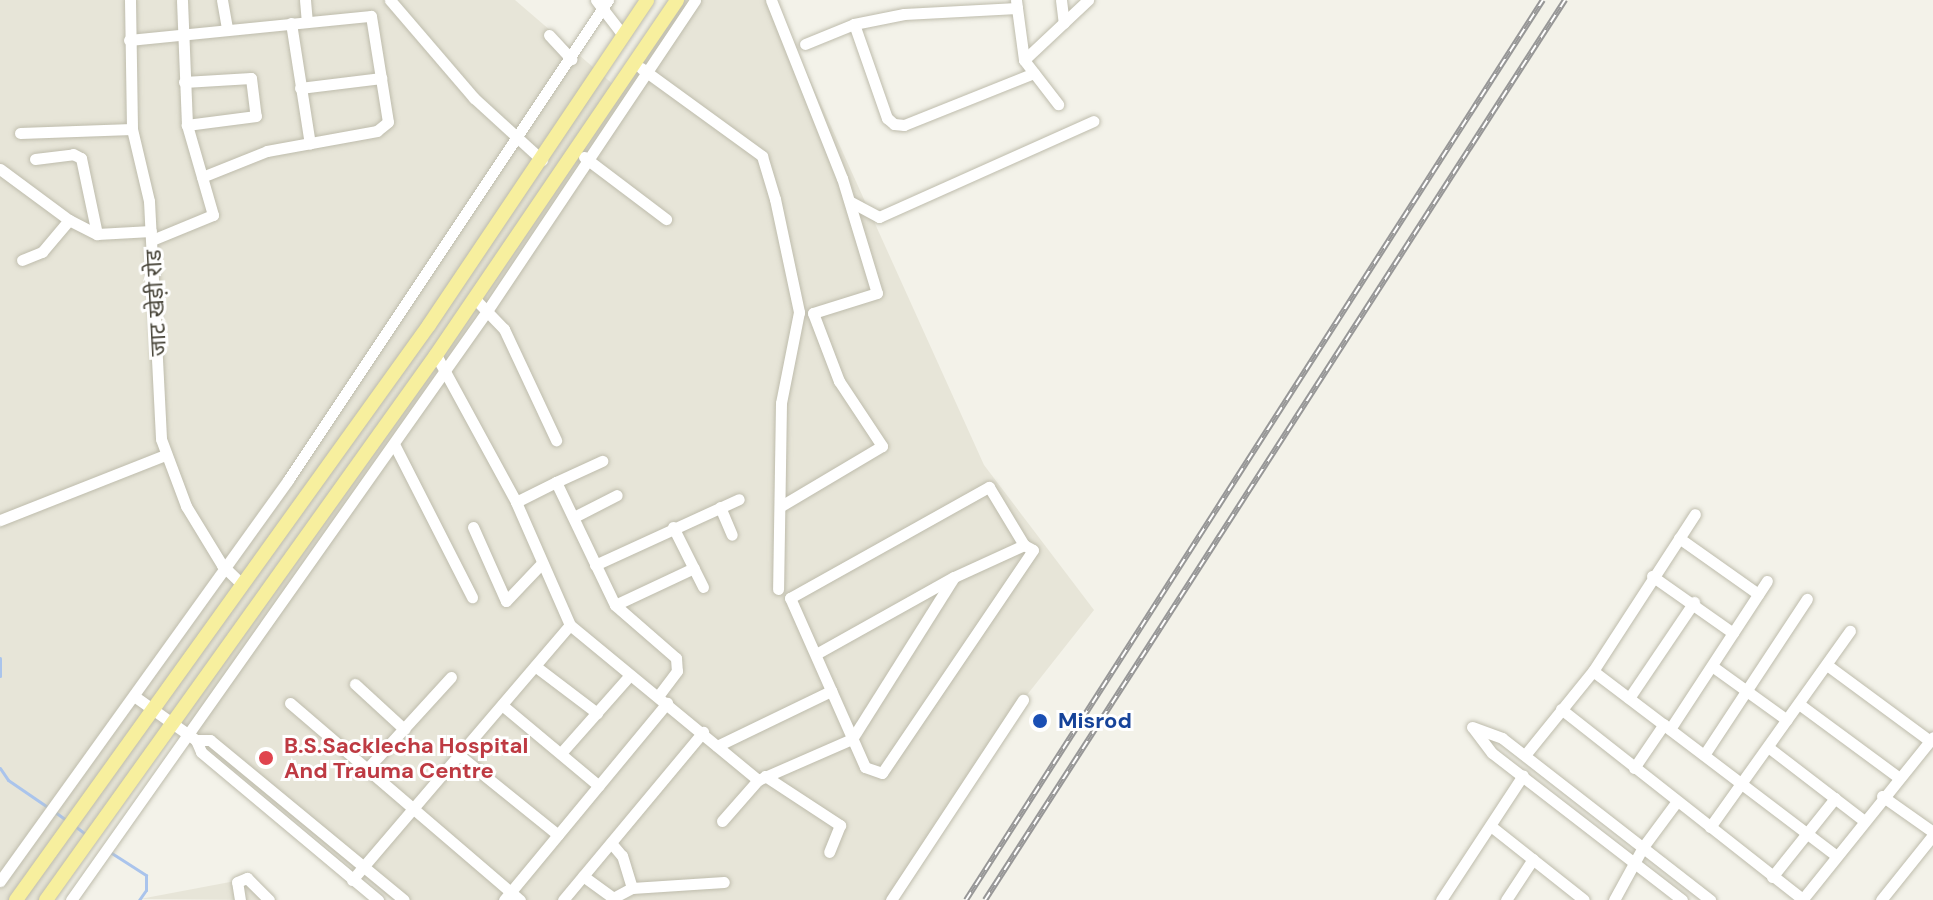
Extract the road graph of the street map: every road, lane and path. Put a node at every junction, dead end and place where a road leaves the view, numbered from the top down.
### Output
1 (130, 0) edge
2 (182, 0) edge
3 (222, 0) edge
4 (305, 0) edge
5 (390, 0) edge
6 (647, 0) edge
7 (677, 0) edge
8 (695, 0) edge
9 (771, 0) edge
10 (900, 0) edge
11 (1061, 0) edge
12 (1088, 0) edge
13 (602, 3) edge
14 (1016, 4) edge
15 (904, 14) junction
16 (307, 21) junction
17 (291, 23) junction
18 (1064, 23) junction
19 (854, 24) junction
20 (227, 28) junction
21 (180, 33) junction
22 (549, 35) dead end
23 (623, 35) junction
24 (129, 40) junction
25 (805, 44) dead end
26 (571, 59) junction
27 (1024, 60) junction
28 (640, 68) junction
29 (1034, 73) junction
30 (381, 78) junction
31 (184, 82) junction
32 (300, 88) junction
33 (1058, 104) dead end
34 (1094, 121) dead end
35 (187, 125) junction
36 (132, 129) junction
37 (20, 133) dead end
38 (516, 140) junction
39 (310, 144) junction
40 (583, 156) junction
41 (35, 159) dead end
42 (542, 160) junction
43 (0, 169) edge
44 (202, 177) junction
45 (851, 202) junction
46 (666, 219) dead end
47 (69, 220) junction
48 (97, 234) junction
49 (152, 235) junction
50 (22, 260) dead end
51 (475, 299) junction
52 (487, 311) junction
53 (436, 355) junction
54 (445, 370) junction
55 (556, 440) dead end
56 (394, 444) junction
57 (165, 455) junction
58 (602, 461) dead end
59 (556, 482) junction
60 (617, 495) dead end
61 (739, 499) dead end
62 (516, 502) junction
63 (781, 506) junction
64 (720, 507) junction
65 (1695, 514) dead end
66 (574, 517) junction
67 (0, 520) edge
68 (473, 527) dead end
69 (673, 527) junction
70 (732, 535) dead end
71 (1679, 538) junction
72 (1024, 545) junction
73 (542, 563) junction
74 (222, 565) junction
75 (595, 565) junction
76 (694, 568) junction
77 (1652, 576) junction
78 (954, 577) junction
79 (1767, 581) dead end
80 (242, 584) junction
81 (703, 587) dead end
82 (778, 589) dead end
83 (1758, 594) junction
84 (472, 597) dead end
85 (1807, 599) dead end
86 (1694, 602) junction
87 (615, 605) junction
88 (570, 625) junction
89 (1850, 631) dead end
90 (1733, 633) junction
91 (816, 654) junction
92 (1827, 665) junction
93 (535, 666) junction
94 (1712, 666) junction
95 (1593, 671) junction
96 (630, 675) junction
97 (451, 677) dead end
98 (355, 684) dead end
99 (831, 691) junction
100 (1750, 691) junction
101 (134, 696) junction
102 (1629, 698) junction
103 (663, 700) junction
104 (1023, 700) dead end
105 (290, 703) dead end
106 (1799, 704) junction
107 (502, 705) junction
108 (1561, 709) junction
109 (153, 710) junction
110 (597, 713) junction
111 (1787, 720) junction
112 (172, 723) junction
113 (1667, 727) junction
114 (404, 729) junction
115 (703, 732) junction
116 (192, 737) junction
117 (852, 739) junction
118 (1931, 739) edge
119 (717, 746) junction
120 (1768, 747) junction
121 (561, 753) junction
122 (459, 755) junction
123 (1525, 755) junction
124 (1704, 755) junction
125 (1634, 768) junction
126 (366, 770) junction
127 (1523, 775) junction
128 (1898, 777) junction
129 (762, 778) junction
130 (1742, 783) junction
131 (599, 786) junction
132 (1882, 796) junction
133 (1835, 798) junction
134 (1677, 801) junction
135 (412, 810) junction
136 (1863, 820) junction
137 (722, 821) dead end
138 (1492, 827) junction
139 (1710, 827) junction
140 (1805, 831) junction
141 (1933, 834) edge
142 (558, 835) junction
143 (611, 843) junction
144 (1643, 847) junction
145 (829, 852) dead end
146 (1837, 856) junction
147 (1533, 859) junction
148 (1634, 863) junction
149 (363, 867) junction
150 (583, 876) junction
151 (1772, 877) junction
152 (352, 880) junction
153 (0, 881) edge
154 (724, 882) dead end
155 (632, 888) junction
156 (1569, 888) junction
157 (512, 897) edge
158 (16, 900) edge
159 (46, 900) edge
160 (71, 900) edge
161 (240, 900) edge
162 (269, 900) edge
163 (378, 900) edge
164 (404, 900) edge
165 (563, 900) edge
166 (891, 900) edge
167 (1441, 900) edge
168 (1506, 900) edge
169 (1561, 900) edge
170 (1584, 900) edge
171 (1614, 900) edge
172 (1682, 900) edge
173 (1710, 900) edge
174 (1803, 900) edge
175 (1881, 900) edge

1 - 24 street, जाट खेड़ी रोड
2 - 21 street
3 - 20 street
4 - 16 street
5 - 38 street
6 - 23 main road
7 - 28 main road
8 - 28 street
9 - 45 street
10 - 15 street
11 - 18 street
12 - 18 street
13 - 23 street
13 - 26 street
14 - 15 street
14 - 27 street
15 - 19 street
16 - 17 street
16 - 30 street
17 - 20 street
17 - 32 street
18 - 27 street
19 - 25 street
19 - 29 street
20 - 21 street
21 - 24 street
21 - 31 street
22 - 26 street
23 - 42 main road
24 - 36 street, जाट खेड़ी रोड
26 - 38 street
27 - 29 street
28 - 40 main road
28 - 63 street
29 - 33 street
30 - 32 street
30 - 39 street
31 - 35 street
31 - 35 street
32 - 39 street
34 - 45 street
35 - 44 street
36 - 37 street
36 - 49 street, जाट खेड़ी रोड
38 - 42 street
38 - 74 street
39 - 44 street
40 - 46 street
40 - 51 main road
40 - 52 street
41 - 48 street
42 - 80 main road
43 - 47 street
44 - 49 street
45 - 63 street
47 - 48 street
47 - 50 street
48 - 49 street
49 - 57 street, जाट खेड़ी रोड
51 - 52 street
51 - 53 main road
52 - 54 street
52 - 55 street
53 - 54 street
53 - 112 main road
54 - 56 street
54 - 62 street
56 - 84 street
56 - 116 street
57 - 67 street
57 - 74 street, जाट खेड़ी रोड
58 - 59 street
59 - 62 street
59 - 66 street
60 - 66 street
61 - 64 street
62 - 73 street
63 - 82 street
64 - 69 street
64 - 70 street
65 - 71 street
66 - 75 street
68 - 73 street
69 - 75 street
69 - 76 street
71 - 77 street
71 - 83 street
72 - 78 street
72 - 91 street
72 - 117 street
73 - 88 street
74 - 80 street, जाट खेड़ी रोड
74 - 101 street
75 - 87 street
76 - 81 street
76 - 87 street
77 - 86 street
77 - 95 street
78 - 91 street
78 - 117 street
79 - 83 street
80 - 109 main road
83 - 90 street
85 - 100 street
86 - 90 street
86 - 102 street
87 - 103 street
88 - 93 street
88 - 96 street
89 - 92 street
90 - 94 street
91 - 99 street
92 - 106 street
92 - 118 street
93 - 107 street
93 - 110 street
94 - 100 street
94 - 113 street
95 - 102 street
95 - 108 street
96 - 103 street
96 - 110 street
97 - 114 street
98 - 114 street
99 - 117 street
99 - 119 street
100 - 111 street
100 - 124 street
101 - 109 street
101 - 153 street
102 - 113 street
103 - 115 street
103 - 131 street
104 - 166 street
105 - 126 street
106 - 111 street
106 - 128 street
107 - 121 street
107 - 122 street
108 - 123 street
108 - 125 street
109 - 112 street
109 - 158 main road
110 - 121 street
111 - 120 street
112 - 116 street
112 - 159 main road
113 - 124 street
113 - 125 street
114 - 126 street
115 - 119 street
115 - 143 street
116 - 149 street
116 - 152 street
116 - 160 street
117 - 129 street
118 - 128 street
119 - 129 street
120 - 130 street
120 - 133 street
121 - 131 street
122 - 135 street
122 - 142 street
123 - 127 street
123 - 144 street
124 - 130 street
125 - 134 street
126 - 135 street
127 - 138 street
127 - 148 street
128 - 132 street
129 - 137 street
129 - 145 street
130 - 139 street
130 - 140 street
131 - 142 street
132 - 136 street
132 - 141 street
133 - 136 street
133 - 140 street
134 - 139 street
134 - 144 street
135 - 149 street
135 - 157 street
136 - 146 street
138 - 147 street
138 - 167 street
139 - 151 street
140 - 146 street
140 - 151 street
141 - 175 street
142 - 157 street
143 - 150 street
143 - 155 street
144 - 148 street
144 - 173 street
146 - 174 street
147 - 156 street
147 - 168 street
148 - 171 street
148 - 172 street
149 - 152 street
149 - 164 street
150 - 155 street
150 - 165 street
151 - 174 street
152 - 163 street
154 - 155 street
156 - 169 street
156 - 170 street
161 - 162 street

